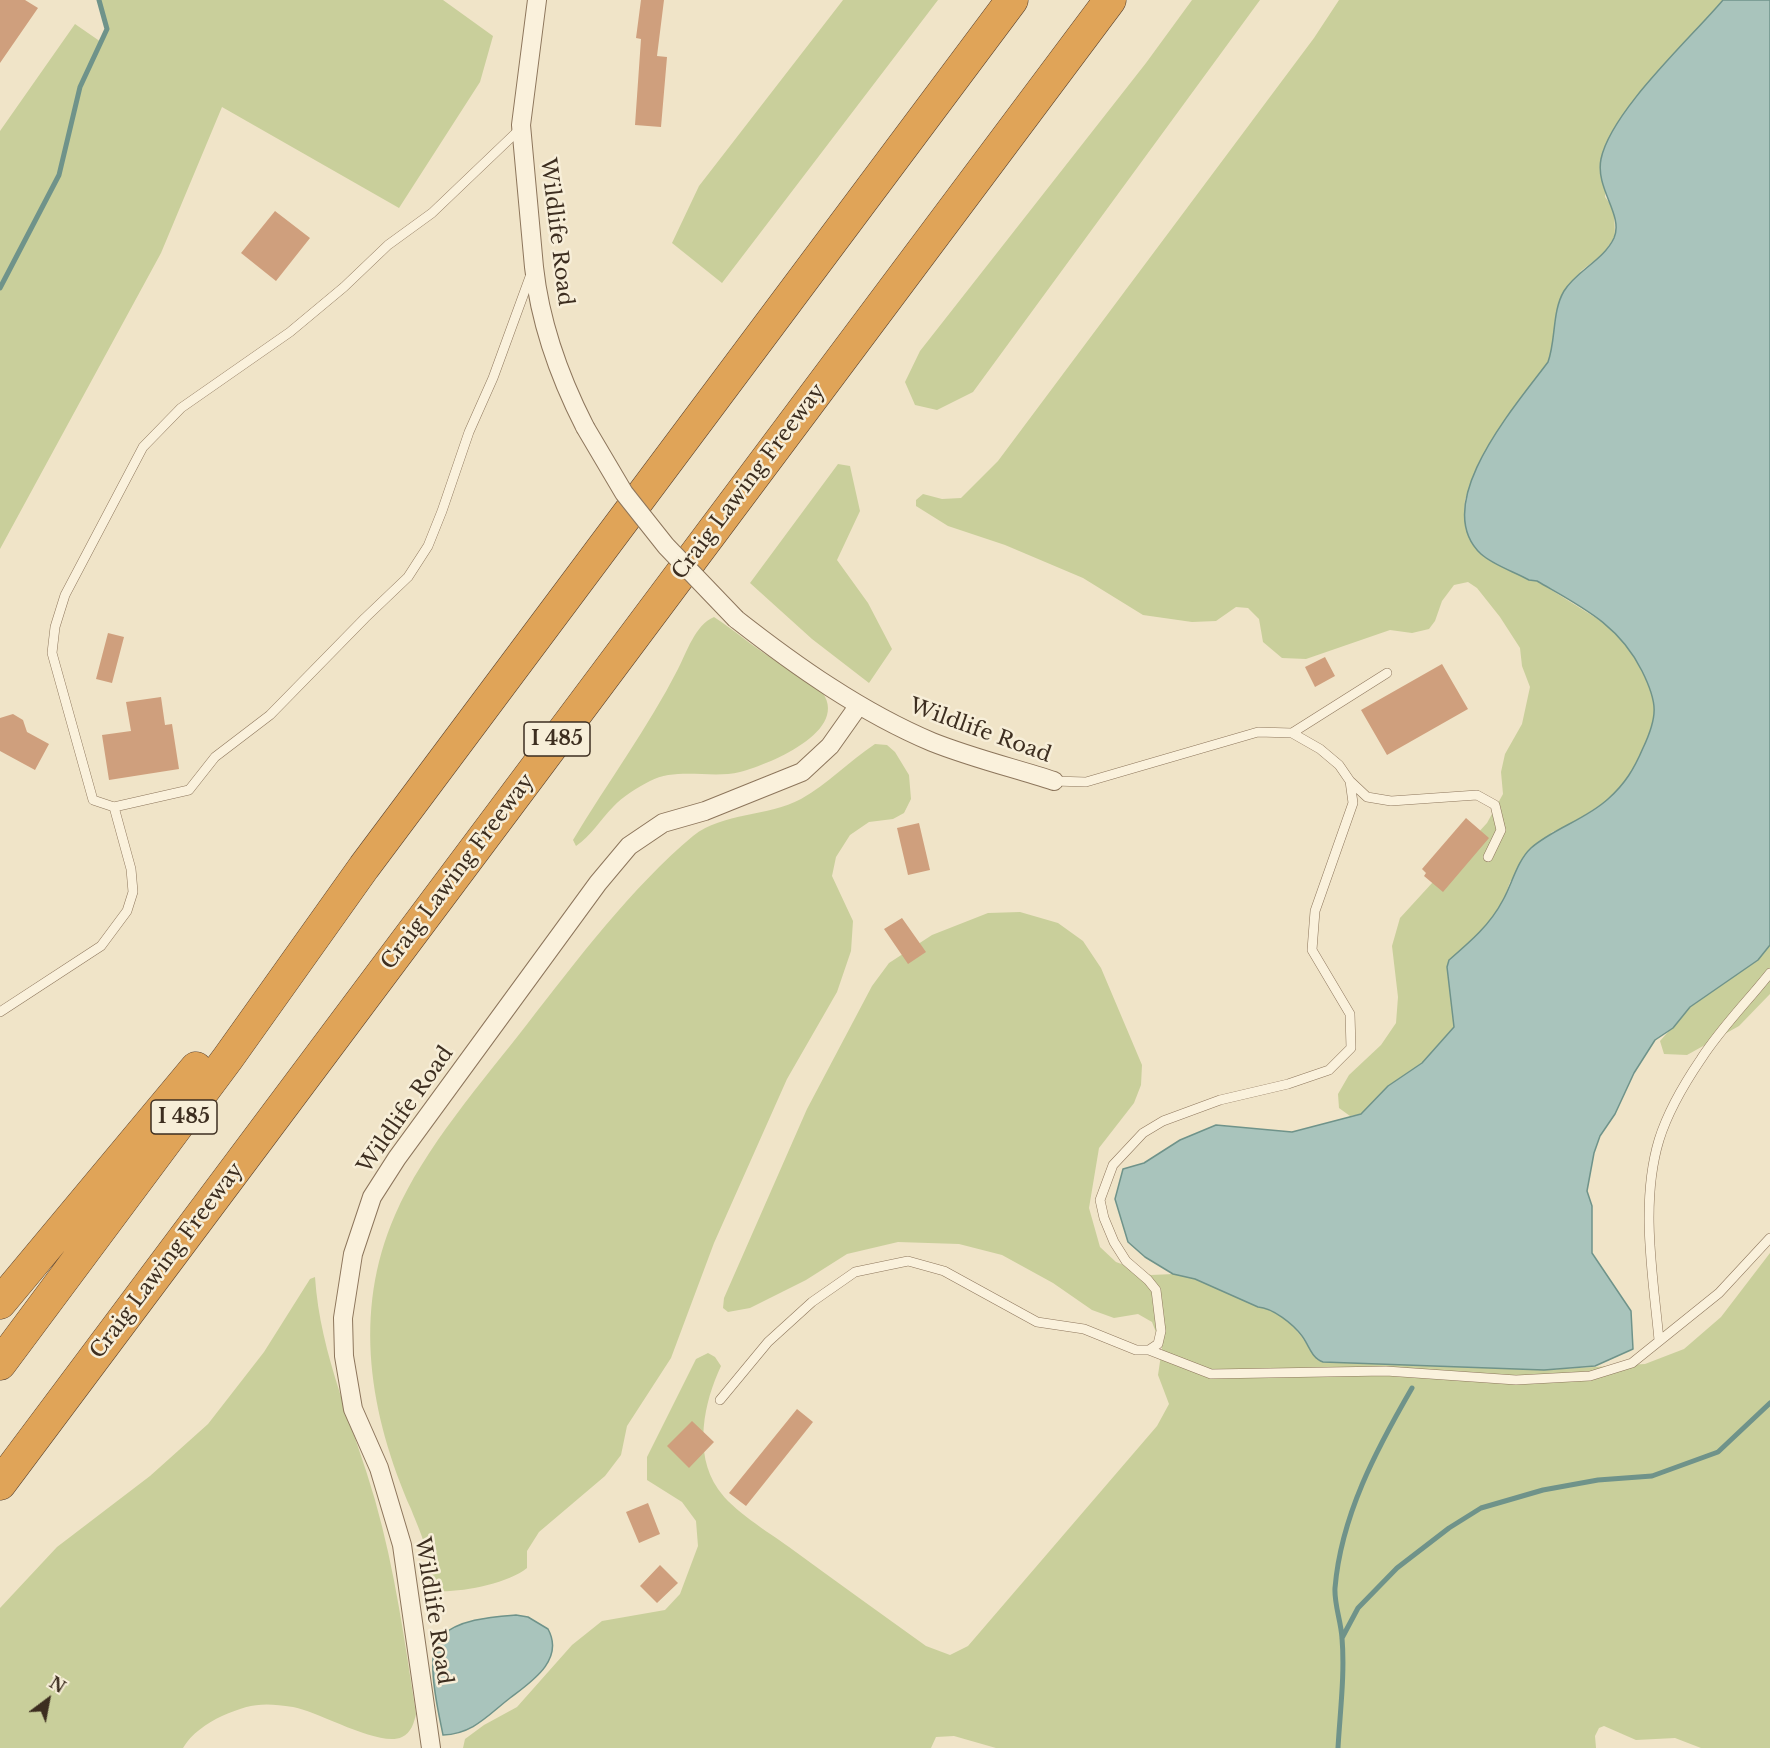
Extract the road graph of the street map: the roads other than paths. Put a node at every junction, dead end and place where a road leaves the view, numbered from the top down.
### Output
1 (537, 0) edge
2 (1012, 0) edge
3 (1110, 0) edge
4 (521, 128) junction
5 (534, 267) junction
6 (1387, 673) dead end
7 (859, 705) junction
8 (1292, 733) junction
9 (1054, 781) joint
10 (1350, 782) junction
11 (114, 807) junction
12 (1488, 857) dead end
13 (364, 867) junction
14 (1770, 974) edge
15 (0, 1011) edge
16 (1770, 1238) edge
17 (0, 1303) edge
18 (1659, 1340) junction
19 (1149, 1350) junction
20 (0, 1364) edge
21 (720, 1400) dead end
22 (0, 1484) edge
23 (431, 1748) edge

1 - 4 street, Wildlife Road
2 - 13 highway, I 485
3 - 22 highway, Craig Lawing Freeway / I 485
4 - 5 street, Wildlife Road
4 - 11 lane
5 - 7 street, Wildlife Road, bridge
5 - 11 lane
6 - 8 lane
7 - 9 street, Wildlife Road
7 - 23 street, Wildlife Road
8 - 9 lane
8 - 10 lane
10 - 12 lane
10 - 19 lane
11 - 15 lane
13 - 17 highway
13 - 20 highway, I 485
14 - 18 lane
16 - 18 lane
18 - 19 lane
19 - 21 lane

